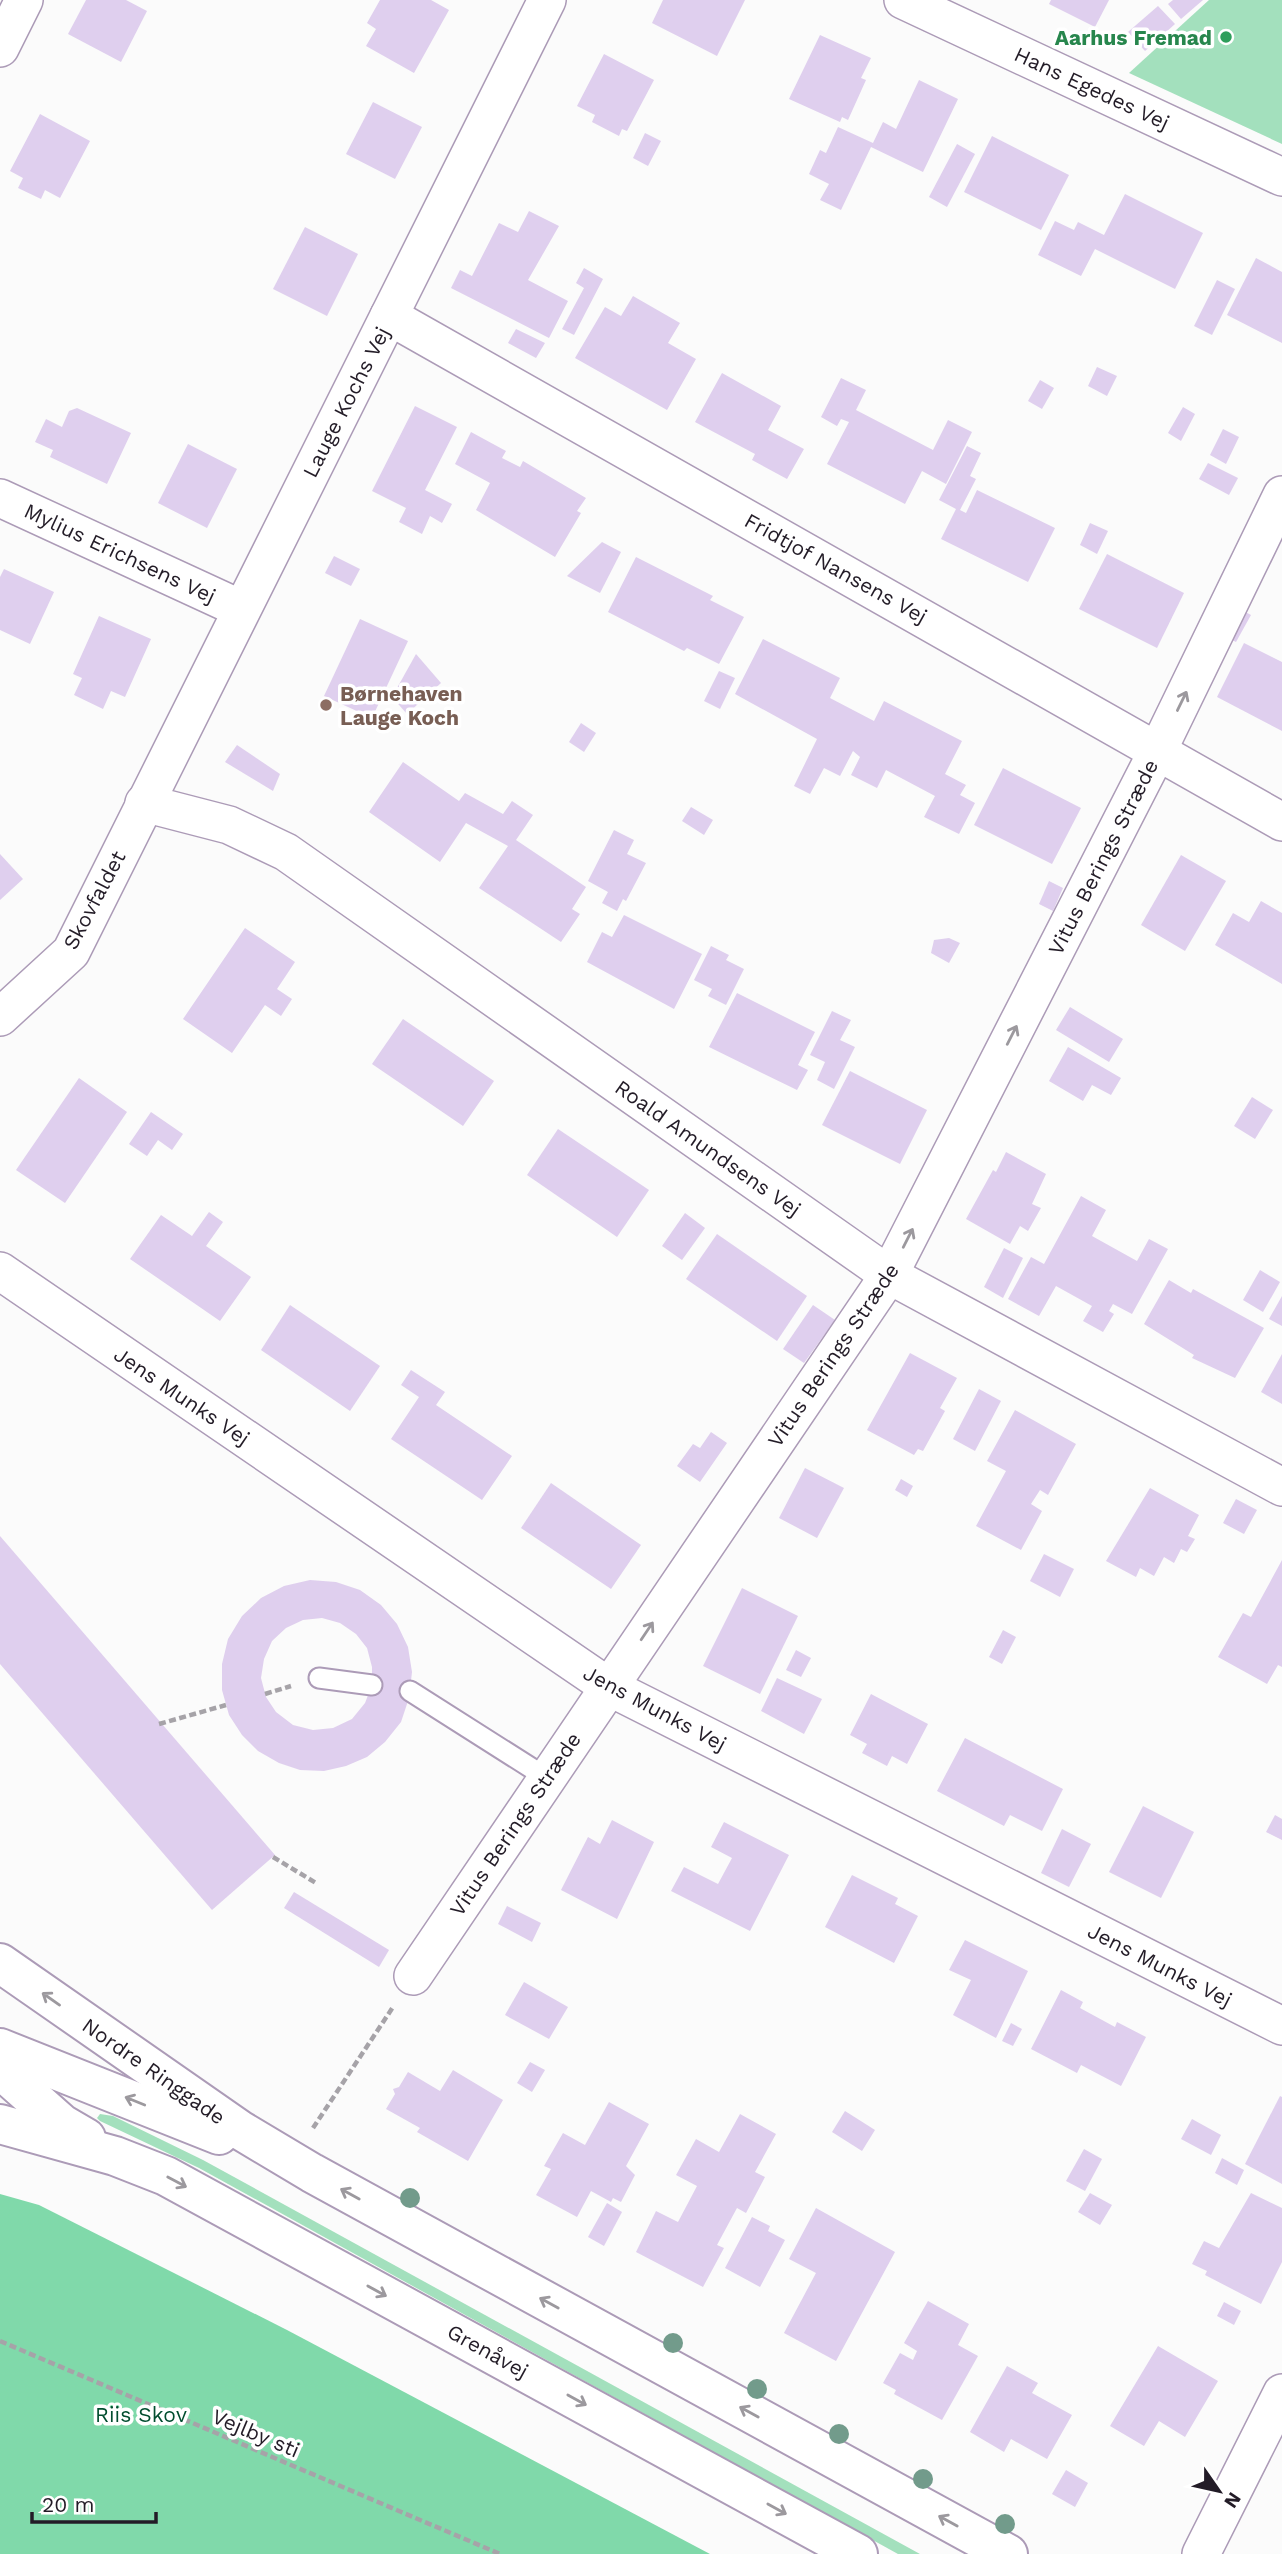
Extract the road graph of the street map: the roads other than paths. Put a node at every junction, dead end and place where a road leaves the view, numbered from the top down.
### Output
1 (24, 0) edge
2 (547, 0) edge
3 (902, 0) edge
4 (0, 48) edge
5 (1282, 177) edge
6 (389, 316) junction
7 (1282, 495) edge
8 (0, 498) edge
9 (241, 608) junction
10 (1158, 750) junction
11 (144, 803) junction
12 (1282, 822) edge
13 (0, 1017) edge
14 (0, 1271) edge
15 (889, 1275) junction
16 (1282, 1487) edge
17 (319, 1678) dead end
18 (372, 1685) dead end
19 (608, 1687) junction
20 (410, 1691) dead end
21 (547, 1778) junction
22 (0, 1963) edge
23 (413, 1976) road end
24 (1282, 2026) edge
25 (0, 2048) edge
26 (0, 2069) edge
27 (0, 2124) edge
28 (115, 2156) junction
29 (302, 2167) junction
30 (1282, 2393) edge
31 (858, 2554) edge
32 (1008, 2554) edge
33 (1201, 2554) edge

1 - 4 street
2 - 6 street, Lauge Kochs Vej
3 - 5 street, Hans Egedes Vej
6 - 9 street, Lauge Kochs Vej
6 - 10 street, Fridtjof Nansens Vej
10 -> 7 street, Vitus Berings Stræde
8 - 9 street, Mylius Erichsens Vej
9 - 11 street, Lauge Kochs Vej
10 - 12 street, Fridtjof Nansens Vej
15 -> 10 street, Vitus Berings Stræde
11 - 13 street, Skovfaldet
11 - 15 street, Roald Amundsens Vej
14 - 19 street, Jens Munks Vej
15 - 16 street, Roald Amundsens Vej
19 -> 15 street, Vitus Berings Stræde
17 - 18 lane
19 - 21 street, Vitus Berings Stræde
19 - 24 street, Jens Munks Vej
20 - 21 lane
21 - 23 street, Vitus Berings Stræde
29 -> 22 street, Nordre Ringgade
29 -> 25 street
26 - 28 street
27 - 28 street
28 -> 31 street, Grenåvej
32 -> 29 street
30 - 33 street

